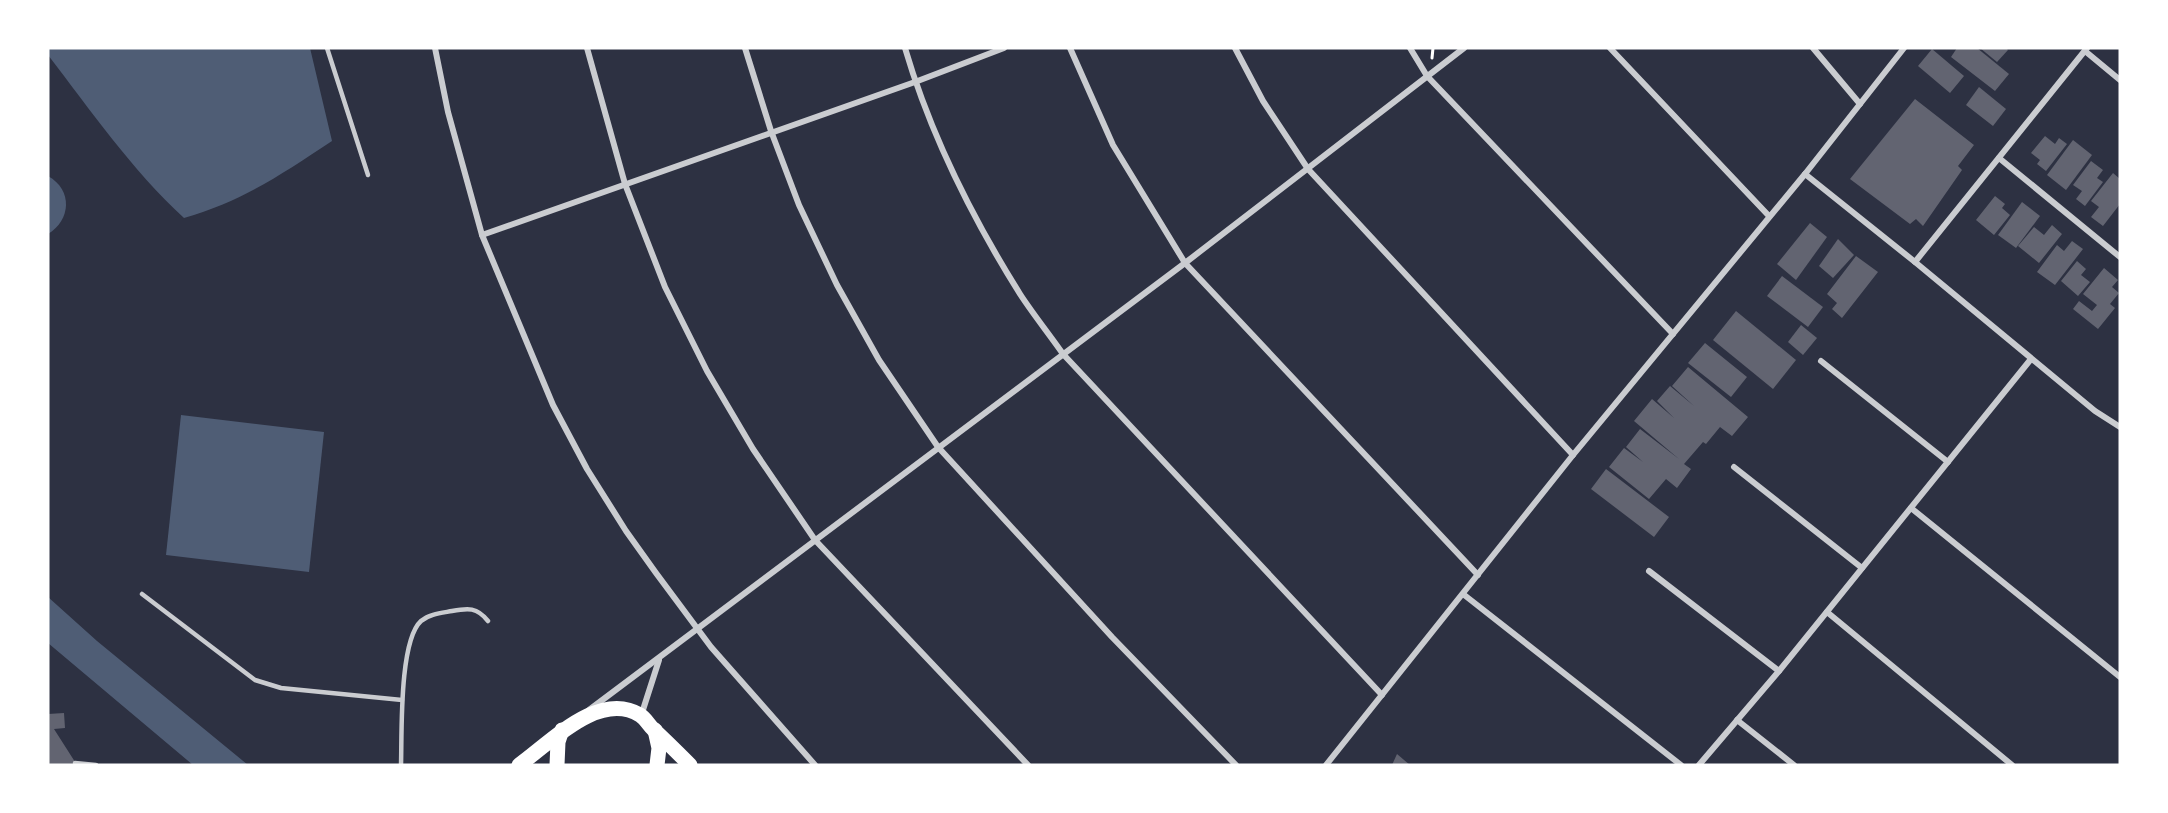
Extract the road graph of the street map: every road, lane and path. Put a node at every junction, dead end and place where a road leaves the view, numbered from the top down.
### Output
1 (327, 48) edge
2 (435, 48) edge
3 (587, 48) edge
4 (745, 48) edge
5 (905, 48) edge
6 (1004, 48) edge
7 (1070, 48) edge
8 (1235, 48) edge
9 (1410, 48) edge
10 (1464, 48) edge
11 (1610, 48) edge
12 (1813, 48) edge
13 (1904, 48) edge
14 (2086, 50) edge
15 (1427, 76) junction
16 (2120, 80) edge
17 (915, 82) junction
18 (1860, 104) junction
19 (771, 131) junction
20 (1999, 158) junction
21 (1308, 169) junction
22 (1805, 174) junction
23 (368, 175) dead end
24 (625, 183) junction
25 (1769, 216) junction
26 (482, 235) junction
27 (2120, 257) edge
28 (1915, 262) junction
29 (1185, 263) junction
30 (1673, 334) junction
31 (1063, 354) junction
32 (2031, 359) junction
33 (1821, 361) dead end
34 (2120, 427) edge
35 (938, 447) junction
36 (1573, 455) junction
37 (1948, 462) junction
38 (1734, 467) dead end
39 (1911, 508) junction
40 (815, 540) junction
41 (1862, 568) junction
42 (1649, 571) dead end
43 (1478, 575) junction
44 (142, 594) dead end
45 (1463, 594) junction
46 (1827, 612) junction
47 (488, 621) dead end
48 (696, 628) junction
49 (659, 659) junction
50 (1779, 671) junction
51 (2120, 676) edge
52 (1382, 695) junction
53 (402, 700) junction
54 (641, 716) junction
55 (1737, 720) junction
56 (562, 730) junction
57 (655, 730) junction
58 (75, 763) dead end
59 (96, 765) edge
60 (401, 765) edge
61 (519, 765) edge
62 (557, 765) edge
63 (657, 765) edge
64 (690, 765) edge
65 (815, 765) edge
66 (1028, 765) edge
67 (1236, 765) edge
68 (1326, 765) edge
69 (1681, 765) edge
70 (1699, 765) edge
71 (1794, 765) edge
72 (2012, 765) edge

1 - 23 lane
2 - 26 street
3 - 24 street
4 - 19 street
5 - 17 street
6 - 17 street
7 - 29 street
8 - 21 street
9 - 15 street
10 - 15 street
11 - 25 street
12 - 18 street
13 - 18 street
14 - 16 street
14 - 20 street
15 - 21 street
15 - 30 street
17 - 19 street
17 - 31 street
18 - 22 street
19 - 24 street
19 - 35 street
20 - 27 street
20 - 28 street
21 - 29 street
21 - 36 street
22 - 25 street
22 - 28 street
24 - 26 street
24 - 40 street
25 - 30 street
26 - 48 street
28 - 32 street
29 - 31 street
29 - 43 street
30 - 36 street
31 - 35 street
31 - 52 street
32 - 34 street
32 - 37 street
33 - 37 street
35 - 40 street
35 - 67 street
36 - 43 street
37 - 39 street
38 - 41 street
39 - 41 street
39 - 51 street
40 - 48 street
40 - 66 street
41 - 46 street
42 - 50 street
43 - 45 street
44 - 53 lane
45 - 52 street
45 - 69 street
46 - 50 street
46 - 72 street
47 - 53 lane
48 - 49 street
48 - 65 street
49 - 54 street
49 - 56 street
50 - 55 street
52 - 68 street
53 - 60 lane
54 - 56 main road
54 - 57 main road
55 - 70 street
55 - 71 street
56 - 61 main road
56 - 62 main road
57 - 63 main road
57 - 64 main road
58 - 59 lane

